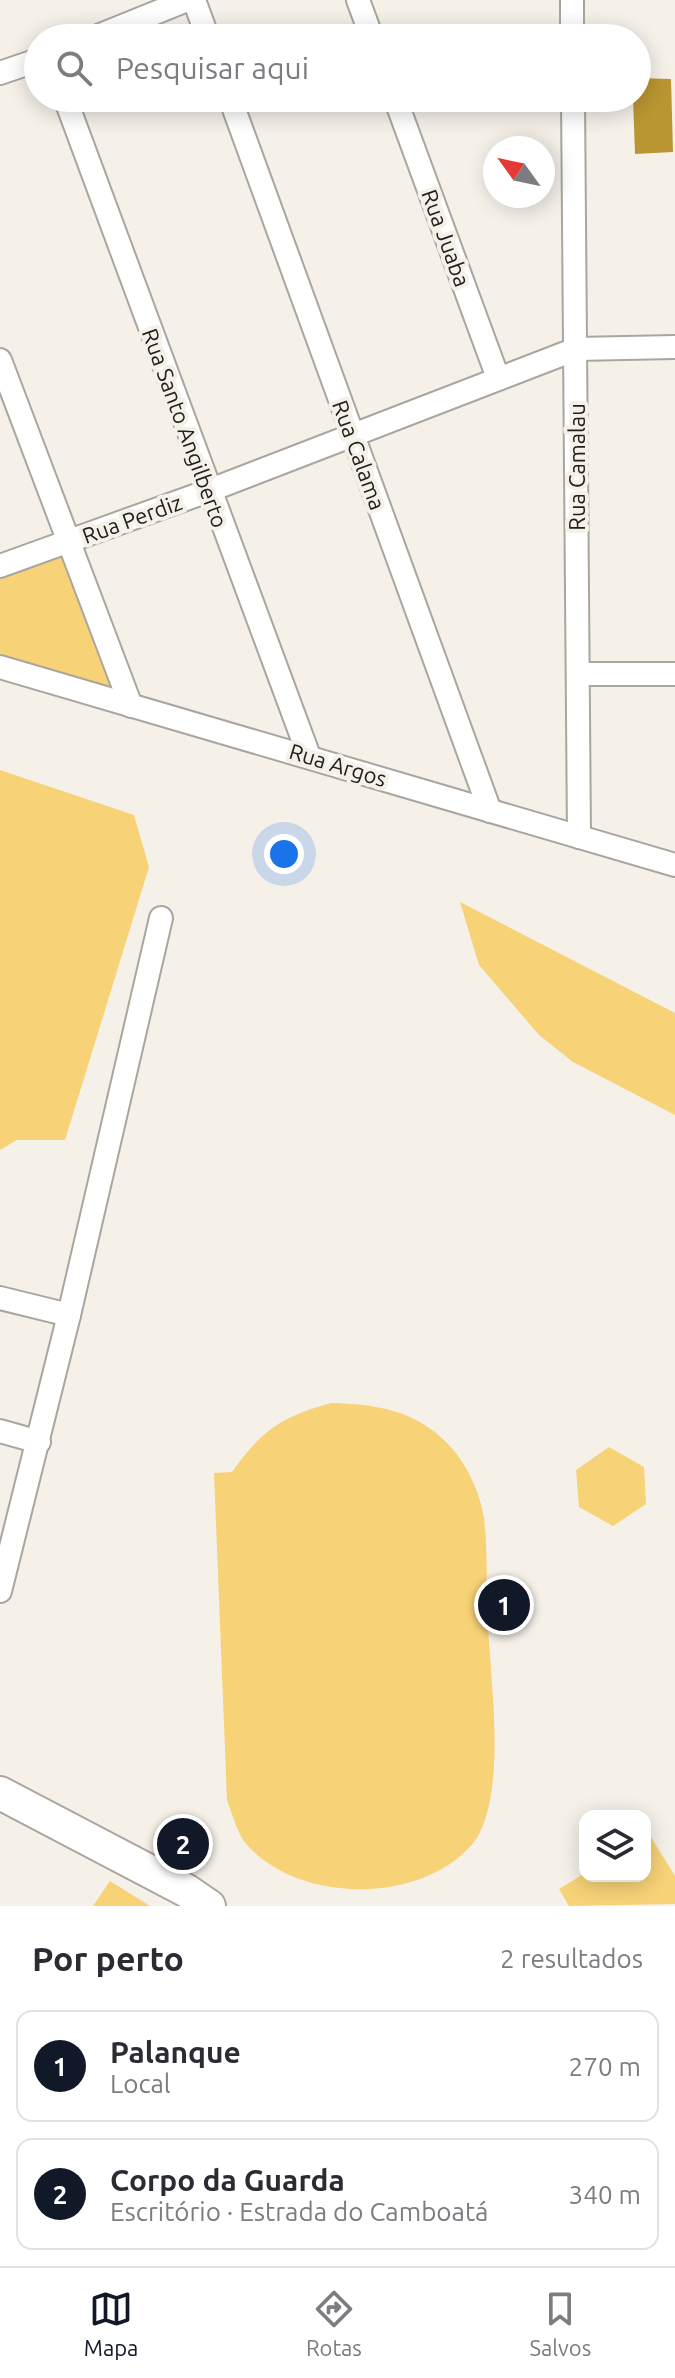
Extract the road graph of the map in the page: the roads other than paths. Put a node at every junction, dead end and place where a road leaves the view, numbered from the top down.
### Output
1 (187, 0) edge
2 (194, 0) edge
3 (358, 0) edge
4 (572, 0) edge
5 (128, 24) edge
6 (203, 24) edge
7 (367, 24) edge
8 (572, 24) edge
9 (24, 65) edge
10 (0, 73) edge
11 (70, 112) edge
12 (235, 112) edge
13 (400, 112) edge
14 (573, 112) edge
15 (675, 347) edge
16 (576, 349) junction
17 (0, 360) edge
18 (498, 378) junction
19 (352, 436) junction
20 (208, 491) junction
21 (67, 542) junction
22 (0, 566) edge
23 (0, 667) edge
24 (578, 674) junction
25 (675, 674) edge
26 (131, 706) junction
27 (309, 756) junction
28 (490, 811) junction
29 (579, 837) junction
30 (675, 865) edge
31 (161, 918) dead end
32 (0, 1298) edge
33 (69, 1315) junction
34 (0, 1431) edge
35 (39, 1442) junction
36 (4, 1556) edge
37 (0, 1591) edge
38 (0, 1793) edge
39 (209, 1906) edge

1 - 5 street
2 - 6 street
3 - 7 street
4 - 8 street
9 - 10 street
11 - 20 street, Rua Santo Angilberto
12 - 19 street, Rua Calama
13 - 18 street, Rua Juaba
14 - 16 street, Rua Camalau
15 - 16 street, Rua Perdiz
16 - 18 street, Rua Perdiz
16 - 24 street, Rua Camalau
17 - 21 street
18 - 19 street, Rua Perdiz
19 - 20 street, Rua Perdiz
19 - 28 street, Rua Calama
20 - 21 street, Rua Perdiz
20 - 27 street, Rua Santo Angilberto
21 - 22 street, Rua Perdiz
21 - 26 street
23 - 26 street, Rua Argos
24 - 25 street
24 - 29 street, Rua Camalau
26 - 27 street, Rua Argos
27 - 28 street, Rua Argos
28 - 29 street, Rua Argos
29 - 30 street, Rua Argos
31 - 33 street
32 - 33 street
33 - 35 street
34 - 35 street
35 - 36 street
36 - 37 street
38 - 39 main road

